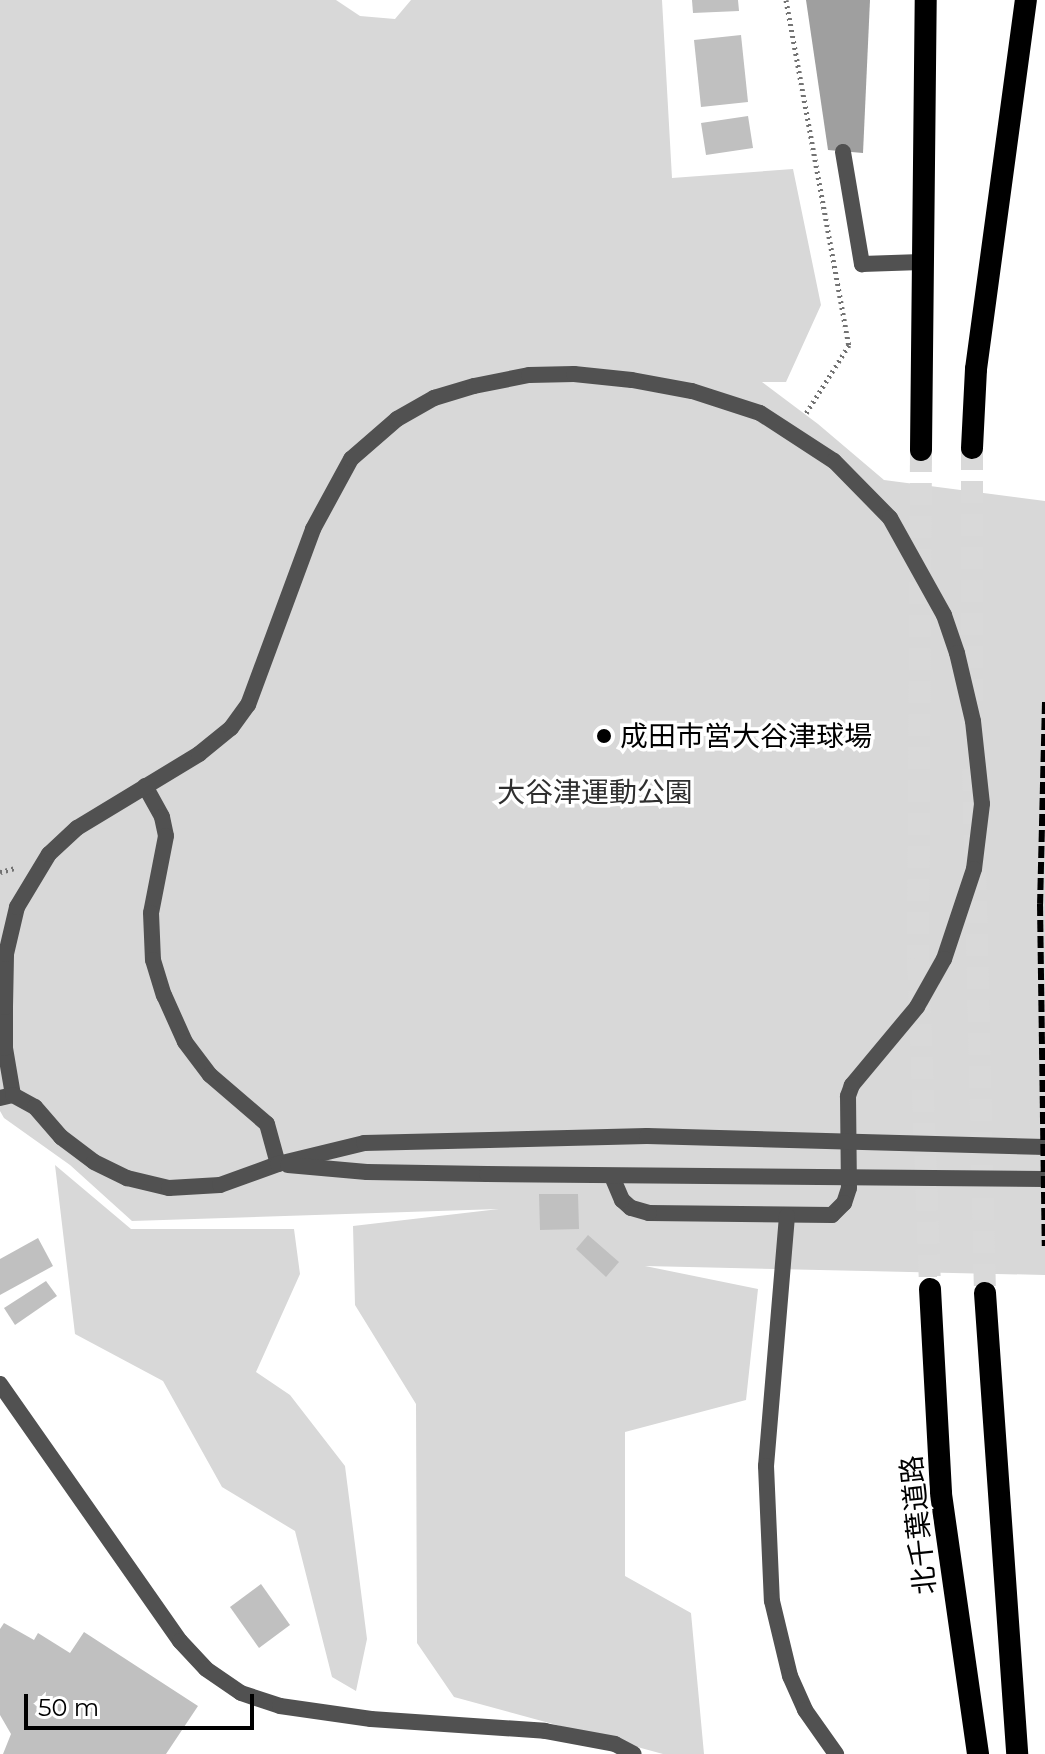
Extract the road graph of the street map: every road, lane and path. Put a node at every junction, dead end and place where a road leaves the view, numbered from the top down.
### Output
1 (786, 0) edge
2 (926, 0) edge
3 (1026, 0) edge
4 (843, 152) dead end
5 (921, 262) junction
6 (794, 433) junction
7 (972, 448) tunnel mouth
8 (921, 450) tunnel mouth
9 (145, 786) junction
10 (7, 1096) edge
11 (848, 1142) junction
12 (1045, 1147) edge
13 (278, 1164) junction
14 (612, 1176) junction
15 (849, 1178) junction
16 (1045, 1179) edge
17 (787, 1216) junction
18 (930, 1289) tunnel mouth
19 (985, 1293) tunnel mouth
20 (0, 1384) edge
21 (634, 1754) edge
22 (836, 1754) edge
23 (978, 1754) edge
24 (1017, 1754) edge

1 - 6 path
2 - 5 highway
3 - 7 highway
4 - 5 street
5 - 8 highway
6 - 9 street
6 - 11 street
9 - 10 street
9 - 13 street
10 - 13 street
11 - 12 street
11 - 13 street
11 - 15 street
13 - 14 street
14 - 15 street
14 - 17 street
15 - 16 street
15 - 17 street
17 - 22 street
18 - 23 highway, 北千葉道路
19 - 24 highway
20 - 21 street

